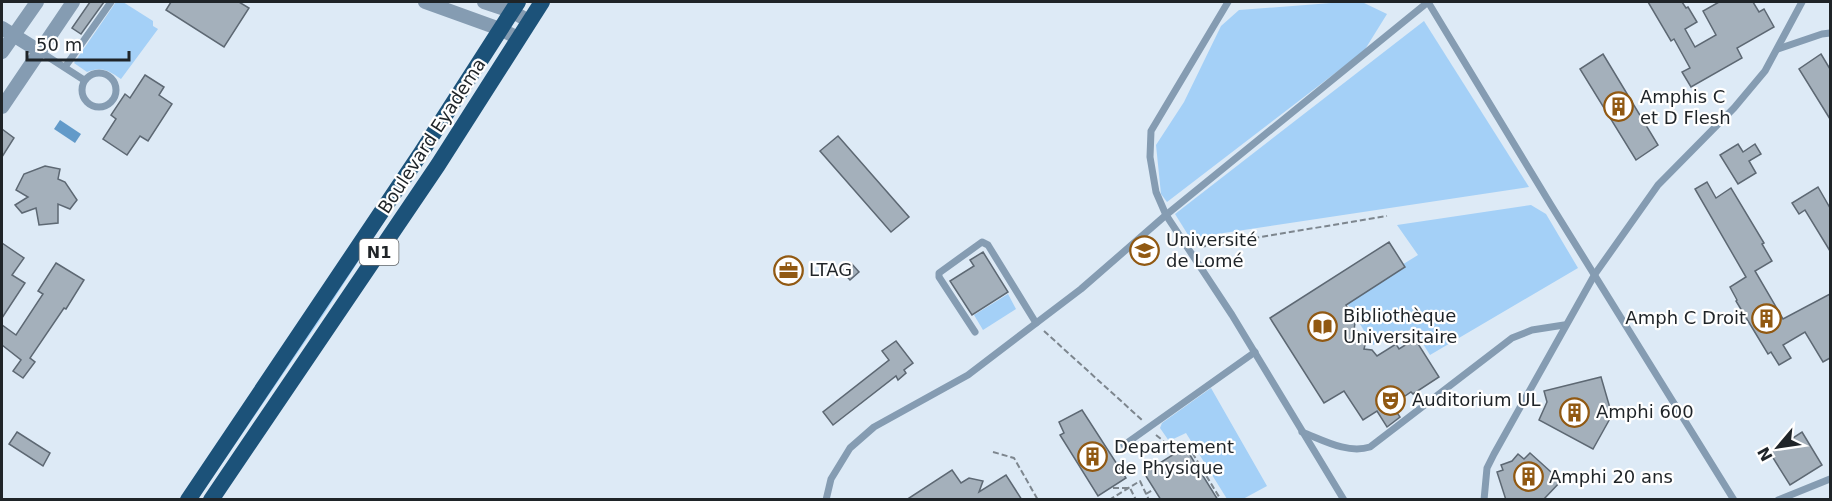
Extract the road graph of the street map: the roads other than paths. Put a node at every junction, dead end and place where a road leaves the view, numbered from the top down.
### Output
1 (37, 2) edge
2 (73, 2) edge
3 (111, 2) edge
4 (425, 2) edge
5 (484, 2) edge
6 (542, 2) edge
7 (1228, 2) edge
8 (1428, 2) edge
9 (1802, 2) edge
10 (514, 6) edge
11 (530, 21) junction
12 (2, 28) edge
13 (500, 29) junction
14 (1830, 33) edge
15 (13, 36) junction
16 (518, 39) junction
17 (1778, 49) junction
18 (39, 51) junction
19 (2, 52) edge
20 (65, 67) junction
21 (84, 80) junction
22 (2, 106) edge
23 (1166, 215) junction
24 (1594, 273) junction
25 (1036, 323) junction
26 (1564, 325) junction
27 (975, 332) dead end
28 (1255, 352) junction
29 (1302, 432) junction
30 (1124, 445) dead end
31 (1830, 478) edge
32 (188, 500) edge
33 (211, 500) edge
34 (826, 500) edge
35 (1344, 500) edge
36 (1484, 500) edge
37 (1734, 500) edge
38 (1778, 500) edge

1 - 15 street
2 - 18 street
3 - 20 lane
4 - 13 street
5 - 10 street
6 - 11 highway, Boulevard Eyadema / N1
7 - 23 lane
8 - 23 lane
8 - 24 lane
9 - 17 lane
10 - 11 street
10 - 13 highway, Boulevard Eyadema / N1
11 - 16 highway, Boulevard Eyadema / N1
12 - 15 street
13 - 16 street
13 - 32 highway, Boulevard Eyadema / N1
14 - 17 lane
15 - 18 street
15 - 19 street
16 - 33 highway, Boulevard Eyadema / N1
17 - 24 lane
18 - 20 lane
18 - 22 street
20 - 21 lane
21 - 21 lane
23 - 25 lane
23 - 28 lane
24 - 26 lane
24 - 37 lane
25 - 27 lane
25 - 34 lane
26 - 29 lane
26 - 36 lane
28 - 29 lane
28 - 30 lane
29 - 35 lane
31 - 38 lane

